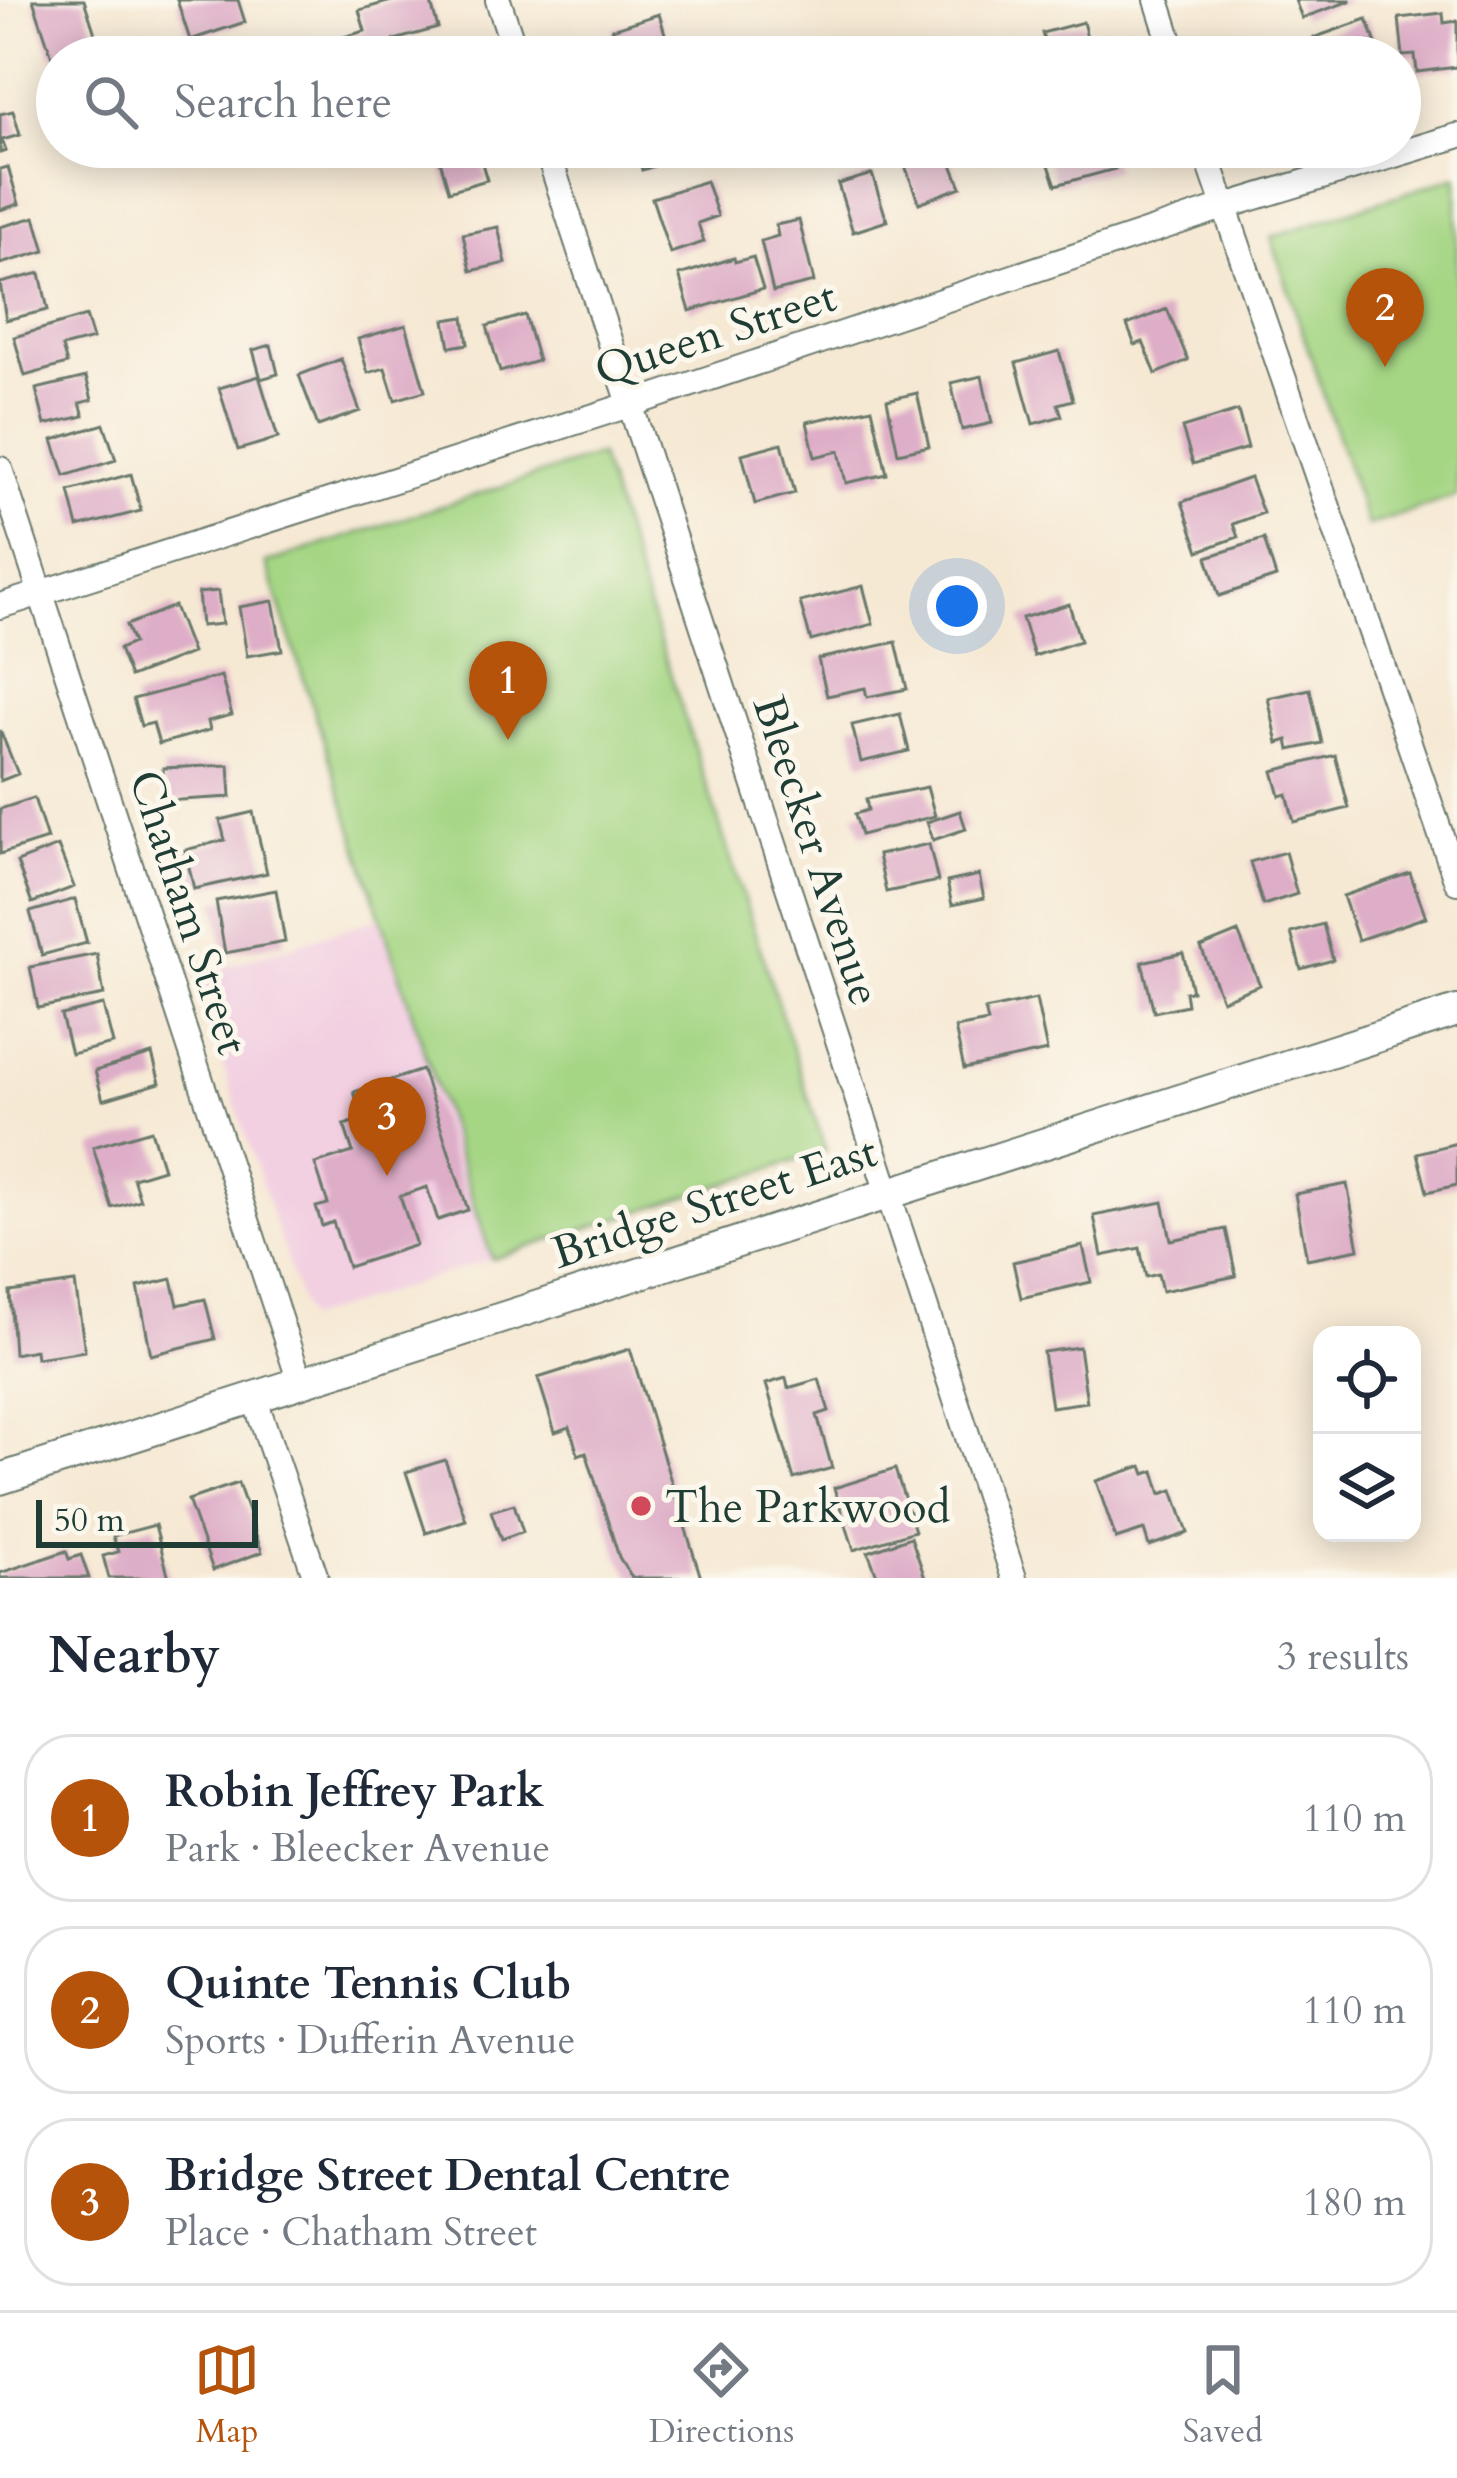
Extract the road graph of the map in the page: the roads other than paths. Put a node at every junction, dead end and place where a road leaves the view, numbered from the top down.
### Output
1 (498, 0) edge
2 (1157, 0) edge
3 (510, 36) edge
4 (1168, 36) edge
5 (1457, 136) edge
6 (1421, 147) edge
7 (553, 168) edge
8 (1211, 168) edge
9 (1352, 168) edge
10 (1223, 207) junction
11 (629, 405) junction
12 (0, 469) edge
13 (40, 593) junction
14 (0, 606) edge
15 (1457, 882) edge
16 (1457, 1012) edge
17 (886, 1192) junction
18 (300, 1382) junction
19 (254, 1397) junction
20 (0, 1479) edge
21 (316, 1578) edge
22 (1014, 1578) edge

1 - 3 street
2 - 4 street
5 - 6 street, Queen Street
7 - 11 street, Bleecker Avenue
8 - 10 street
9 - 10 street, Queen Street
10 - 11 street, Queen Street
10 - 15 street
11 - 13 street, Queen Street
11 - 17 street, Bleecker Avenue
12 - 13 street, Chatham Street
13 - 14 street, Queen Street
13 - 18 street, Chatham Street
16 - 17 street, Bridge Street East
17 - 18 street, Bridge Street East
17 - 22 street, Bleecker Avenue
18 - 19 street, Bridge Street East
19 - 20 street, Bridge Street East
19 - 21 street

